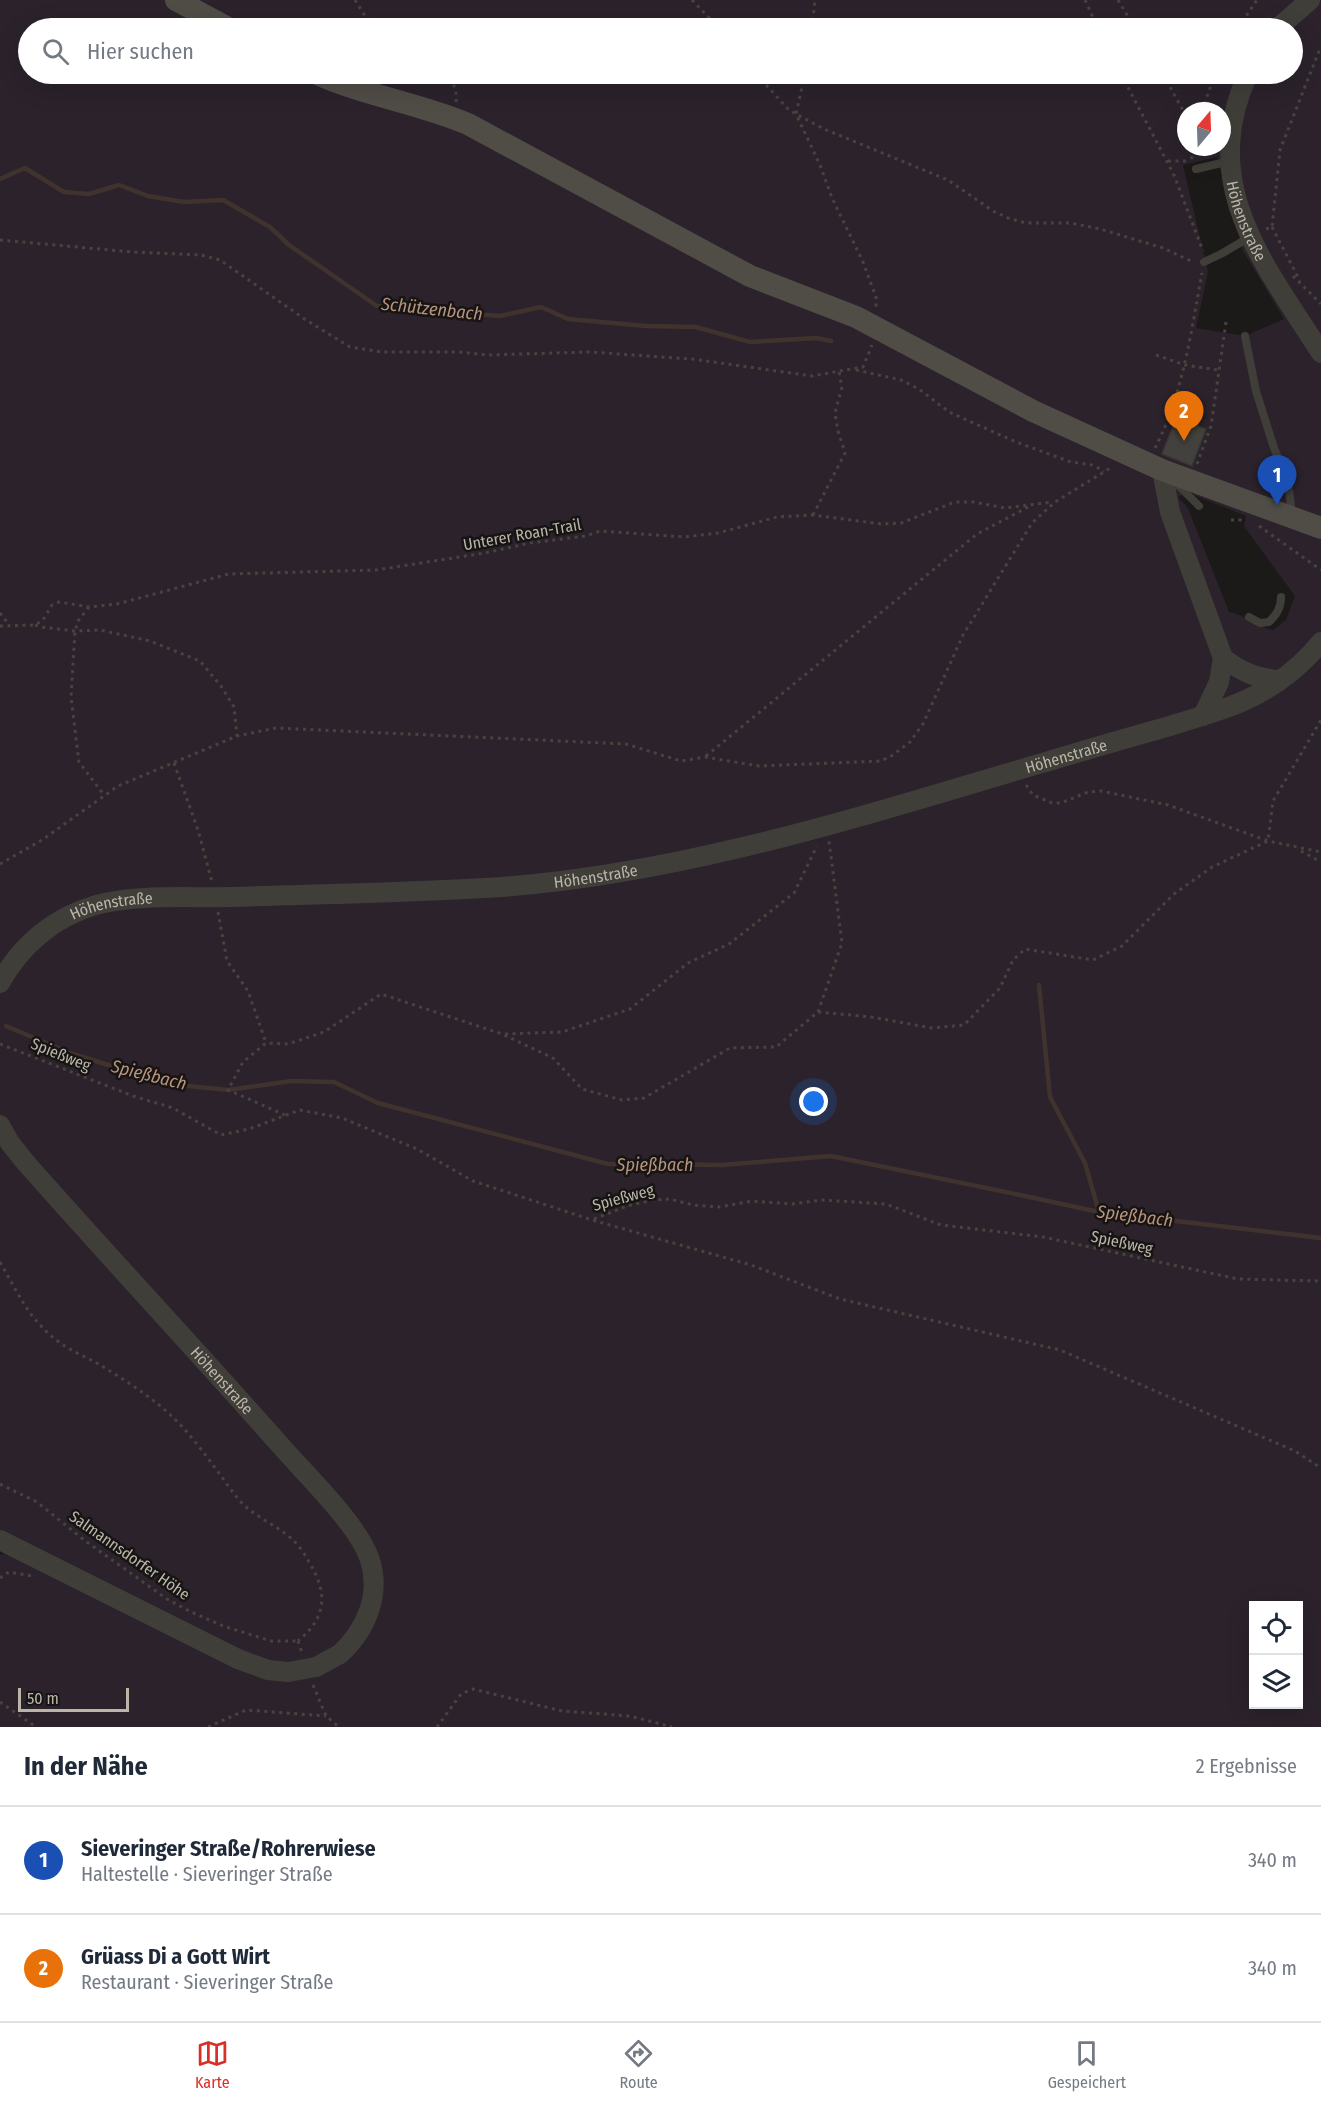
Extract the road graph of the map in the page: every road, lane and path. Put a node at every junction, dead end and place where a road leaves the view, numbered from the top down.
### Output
1 (176, 0) edge
2 (355, 0) edge
3 (692, 0) edge
4 (815, 0) edge
5 (1085, 0) edge
6 (1118, 0) edge
7 (1257, 0) edge
8 (1310, 0) edge
9 (209, 18) edge
10 (367, 18) edge
11 (709, 18) edge
12 (813, 18) edge
13 (1093, 18) edge
14 (1129, 18) edge
15 (1245, 18) edge
16 (1289, 18) edge
17 (1321, 46) edge
18 (343, 84) edge
19 (454, 84) edge
20 (765, 84) edge
21 (803, 84) edge
22 (1126, 84) edge
23 (1168, 84) edge
24 (1211, 84) edge
25 (1244, 84) edge
26 (1178, 102) edge
27 (1205, 102) edge
28 (796, 114) junction
29 (451, 117) junction
30 (1193, 156) edge
31 (1167, 161) junction
32 (1230, 161) junction
33 (1196, 169) dead end
34 (1272, 226) junction
35 (1250, 237) junction
36 (0, 240) edge
37 (1191, 262) dead end
38 (1204, 262) junction
39 (1301, 283) dead end
40 (1226, 322) dead end
41 (877, 327) junction
42 (1245, 336) dead end
43 (1321, 353) edge
44 (1156, 355) dead end
45 (1185, 365) junction
46 (855, 369) junction
47 (1218, 370) junction
48 (839, 372) junction
49 (1142, 460) junction
50 (1162, 470) junction
51 (1191, 479) junction
52 (1055, 502) junction
53 (1032, 505) junction
54 (1199, 506) dead end
55 (813, 515) junction
56 (1293, 519) junction
57 (1232, 520) dead end
58 (1321, 528) edge
59 (1321, 570) edge
60 (1281, 597) dead end
61 (89, 606) junction
62 (0, 613) edge
63 (1249, 617) dead end
64 (9, 625) junction
65 (35, 625) junction
66 (0, 626) edge
67 (75, 631) junction
68 (1321, 642) edge
69 (1223, 658) junction
70 (1280, 680) junction
71 (1203, 716) junction
72 (1321, 720) edge
73 (237, 736) junction
74 (705, 757) junction
75 (174, 763) junction
76 (1019, 770) junction
77 (104, 795) junction
78 (827, 825) junction
79 (1268, 841) junction
80 (1297, 848) junction
81 (1321, 852) edge
82 (1321, 862) edge
83 (0, 864) edge
84 (216, 897) junction
85 (0, 982) edge
86 (818, 1012) junction
87 (502, 1034) junction
88 (266, 1043) junction
89 (0, 1044) edge
90 (286, 1115) junction
91 (0, 1125) edge
92 (592, 1220) junction
93 (0, 1262) edge
94 (1321, 1281) edge
95 (1321, 1468) edge
96 (0, 1484) edge
97 (0, 1540) edge
98 (297, 1641) junction
99 (304, 1660) dead end
100 (311, 1679) dead end
101 (0, 1702) edge
102 (326, 1716) junction
103 (36, 1727) edge
104 (208, 1727) edge
105 (339, 1727) edge
106 (438, 1727) edge
107 (672, 1727) edge

1 - 9 main road
2 - 10 path
3 - 11 path
4 - 12 path
5 - 13 path
6 - 14 path
7 - 15 path
8 - 16 street
17 - 34 path
18 - 29 main road
19 - 29 path
20 - 28 path
21 - 28 path
22 - 31 path
23 - 26 path
24 - 27 path
25 - 32 street, Höhenstraße
28 - 37 path
28 - 41 path
29 - 41 main road
30 - 31 path
31 - 38 path
32 - 33 lane
32 - 35 street, Höhenstraße
34 - 35 path
34 - 39 path
35 - 38 lane
35 - 43 street, Höhenstraße
36 - 48 path
38 - 45 path
40 - 47 path
41 - 46 path
41 - 49 main road
42 - 56 lane
44 - 45 path
45 - 47 path
45 - 49 path
46 - 48 path
46 - 52 path
47 - 51 path
48 - 55 path
49 - 50 main road
50 - 51 main road
50 - 54 lane
50 - 69 street
51 - 56 main road
52 - 53 path, Unterer Roan-Trail
52 - 74 path
53 - 55 path, Unterer Roan-Trail
53 - 74 path
55 - 61 path, Unterer Roan-Trail
56 - 58 main road
57 - 59 path
60 - 63 lane
61 - 65 path, Unterer Roan-Trail
61 - 67 path
62 - 64 path
64 - 65 path
64 - 66 path
65 - 67 path
67 - 73 path
67 - 77 path
68 - 70 street, Höhenstraße
69 - 70 street
69 - 71 street
70 - 71 street, Höhenstraße
71 - 76 street, Höhenstraße
72 - 79 path
73 - 74 path
73 - 75 path
75 - 77 path
75 - 84 path
76 - 78 street, Höhenstraße
76 - 79 path
77 - 83 path
78 - 84 street, Höhenstraße
78 - 86 path
78 - 87 path
79 - 80 path
79 - 86 path
80 - 81 path
80 - 82 path
84 - 85 street, Höhenstraße
84 - 88 path
86 - 87 path
87 - 88 path
88 - 90 path
89 - 90 path, Spießweg
90 - 92 path, Spießweg
91 - 97 street, Höhenstraße, bridge
92 - 94 path, Spießweg
92 - 95 path
93 - 98 path
96 - 98 path, Salmannsdorfer Höhe
98 - 99 path
100 - 102 path
101 - 103 path
102 - 104 path
102 - 105 path
106 - 107 path

